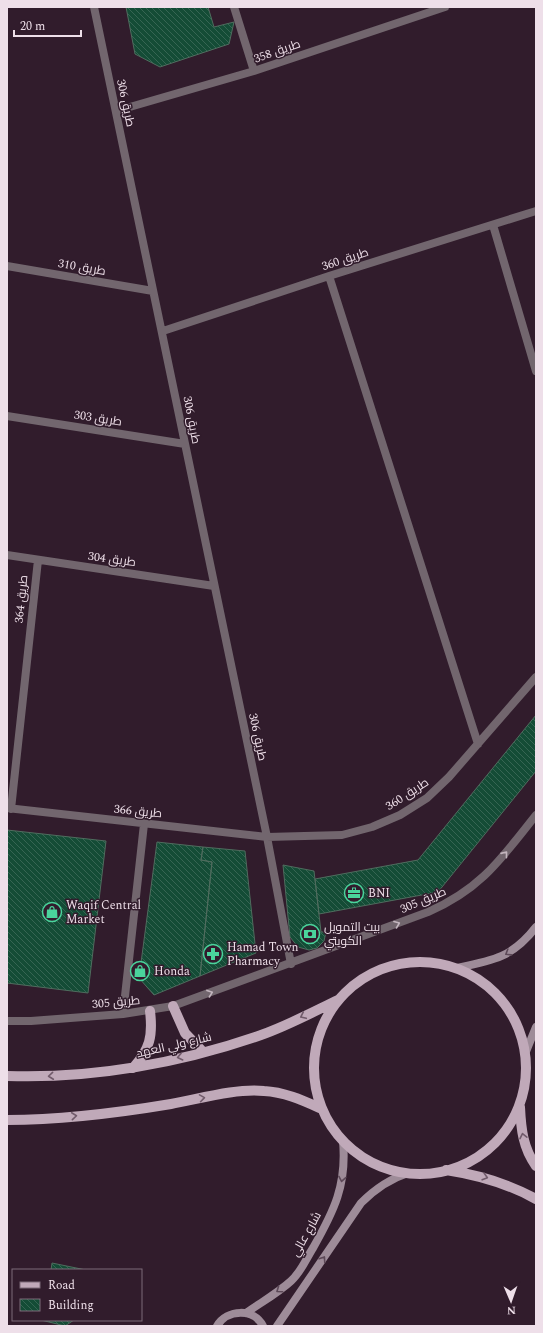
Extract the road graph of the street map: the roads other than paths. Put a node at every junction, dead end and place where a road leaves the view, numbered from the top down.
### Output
1 (94, 7) edge
2 (234, 7) edge
3 (444, 7) edge
4 (254, 72) junction
5 (116, 110) junction
6 (536, 212) edge
7 (493, 225) junction
8 (7, 266) edge
9 (329, 276) junction
10 (152, 291) junction
11 (163, 331) junction
12 (536, 371) edge
13 (7, 416) edge
14 (185, 444) junction
15 (7, 555) edge
16 (38, 560) junction
17 (214, 586) junction
18 (536, 677) edge
19 (478, 744) junction
20 (9, 809) edge
21 (536, 815) edge
22 (144, 824) junction
23 (267, 837) junction
24 (536, 927) edge
25 (291, 964) junction
26 (456, 968) junction
27 (338, 1000) junction
28 (173, 1006) junction
29 (150, 1011) junction
30 (123, 1014) junction
31 (7, 1021) edge
32 (536, 1028) edge
33 (203, 1052) junction
34 (526, 1054) junction
35 (133, 1068) junction
36 (7, 1076) edge
37 (520, 1102) junction
38 (322, 1109) junction
39 (7, 1120) edge
40 (343, 1141) junction
41 (536, 1166) edge
42 (446, 1170) junction
43 (408, 1173) junction
44 (536, 1199) edge
45 (300, 1270) junction
46 (311, 1277) junction
47 (246, 1313) junction
48 (217, 1326) edge
49 (263, 1326) edge
50 (277, 1326) edge

1 - 5 street, طريق 306
2 - 4 street
3 - 4 street, طريق 358
4 - 5 street, طريق 358
5 - 10 street, طريق 306
6 - 7 street, طريق 360
7 - 9 street, طريق 360
7 - 12 street
8 - 10 street, طريق 310
9 - 11 street, طريق 360
9 - 19 street
10 - 11 street, طريق 306
11 - 14 street, طريق 306
13 - 14 street, طريق 303
14 - 17 street, طريق 306
15 - 16 street, طريق 304
16 - 17 street, طريق 304
16 - 20 street, طريق 364
17 - 23 street, طريق 306
18 - 19 street, طريق 360
19 - 23 street, طريق 360
20 - 22 street, طريق 366
25 -> 21 street, طريق 305
22 - 23 street, طريق 366
22 - 30 street
23 - 25 street
24 -> 26 street
28 -> 25 street, طريق 305
26 - 27 main road
26 - 34 main road
27 -> 33 main road, شارع ولي العهد
27 - 38 main road
28 - 29 street, طريق 305
28 - 33 main road
29 - 30 street, طريق 305
29 - 35 main road
30 - 31 street, طريق 305
32 - 34 street
33 -> 35 main road, شارع ولي العهد
34 - 37 main road
35 -> 36 main road, شارع ولي العهد
41 -> 37 main road
37 - 42 main road
39 -> 38 main road
38 - 40 main road
40 - 43 main road
40 -> 45 street, شارع عالي
42 - 43 main road
42 -> 44 main road
46 -> 43 street
45 - 46 street
45 -> 47 street, شارع عالي
46 - 50 street
47 - 48 street
47 - 49 street

